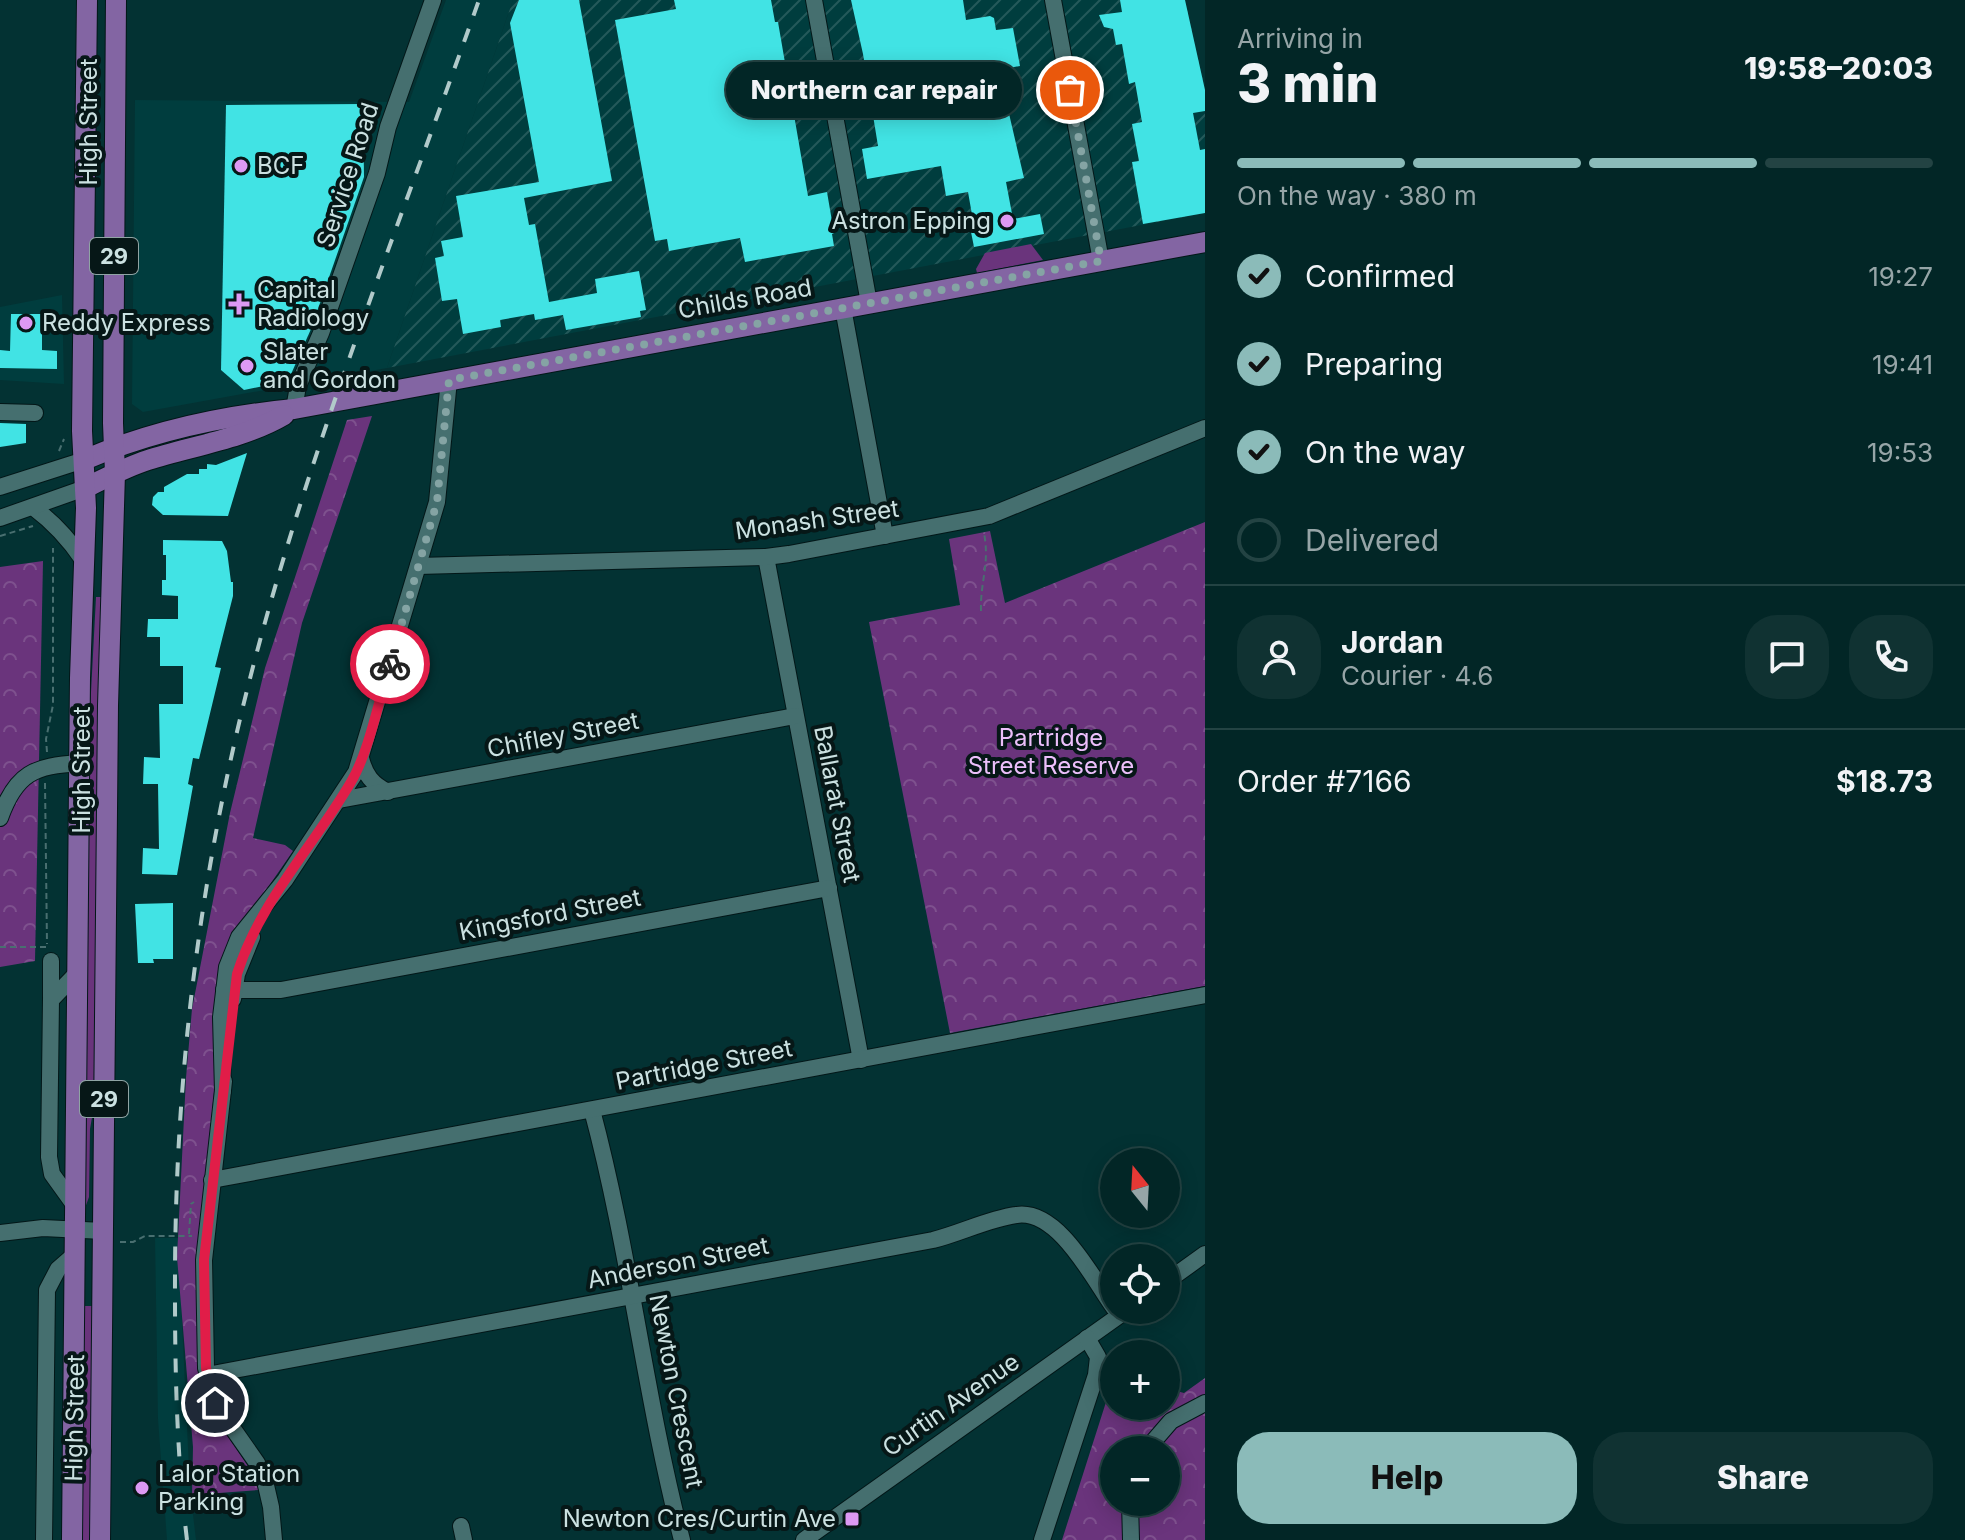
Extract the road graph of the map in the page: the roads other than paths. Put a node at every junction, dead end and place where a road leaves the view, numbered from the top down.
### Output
1 (87, 0) edge
2 (116, 0) edge
3 (433, 0) edge
4 (814, 0) edge
5 (1053, 0) edge
6 (115, 65) junction
7 (86, 67) junction
8 (1205, 242) edge
9 (1101, 261) junction
10 (869, 303) junction
11 (843, 308) junction
12 (449, 380) junction
13 (294, 409) junction
14 (0, 412) edge
15 (35, 413) dead end
16 (1205, 428) edge
17 (115, 447) junction
18 (84, 460) junction
19 (115, 473) junction
20 (0, 487) edge
21 (85, 488) junction
22 (33, 507) junction
23 (0, 518) edge
24 (885, 536) junction
25 (766, 557) junction
26 (83, 560) junction
27 (418, 566) junction
28 (795, 716) junction
29 (361, 758) junction
30 (80, 763) junction
31 (388, 792) junction
32 (339, 800) junction
33 (0, 818) edge
34 (829, 888) junction
35 (51, 961) dead end
36 (78, 972) junction
37 (230, 991) junction
38 (1205, 995) edge
39 (51, 1000) junction
40 (861, 1060) junction
41 (592, 1110) junction
42 (212, 1180) junction
43 (75, 1206) junction
44 (75, 1229) junction
45 (0, 1233) edge
46 (103, 1237) junction
47 (1205, 1254) edge
48 (74, 1255) junction
49 (1180, 1272) edge
50 (1100, 1286) edge
51 (633, 1295) junction
52 (1104, 1324) edge
53 (1087, 1338) junction
54 (207, 1375) junction
55 (1205, 1403) edge
56 (1158, 1436) edge
57 (1130, 1516) edge
58 (44, 1540) edge
59 (72, 1540) edge
60 (100, 1540) edge
61 (274, 1540) edge
62 (682, 1540) edge
63 (804, 1540) edge
64 (1042, 1540) edge
65 (1131, 1540) edge

1 - 7 main road, High Street / 29
2 - 6 main road, High Street / 29
3 - 13 street, Service Road
4 - 10 street
5 - 9 street
6 - 7 main road
6 - 17 main road, High Street / 29
7 - 18 main road, High Street / 29
8 - 9 main road, Childs Road
9 - 10 main road, Childs Road
10 - 11 main road, Childs Road
11 - 12 main road, Childs Road
11 - 24 street
12 - 13 main road, Childs Road
12 - 27 street
13 - 17 main road, Childs Road
13 - 19 main road, Childs Road
14 - 15 street
16 - 24 street, Monash Street
17 - 18 main road, Childs Road
17 - 19 main road, High Street / 29
18 - 20 street
18 - 21 main road, High Street / 29
19 - 21 main road, Childs Road
19 - 46 main road, High Street / 29
21 - 22 street
21 - 26 main road, High Street / 29
22 - 23 street
22 - 26 street
24 - 25 street, Monash Street
25 - 27 street, Monash Street
25 - 28 street, Ballarat Street
26 - 30 main road, High Street / 29
27 - 29 street
28 - 31 street, Chifley Street
28 - 34 street, Ballarat Street
29 - 31 street
29 - 32 street
30 - 33 street
30 - 36 main road, High Street / 29
31 - 32 street, Chifley Street
32 - 37 street
34 - 37 street, Kingsford Street
34 - 40 street, Ballarat Street
35 - 39 street
36 - 39 street
36 - 43 main road, High Street / 29
37 - 42 street
38 - 40 street, Partridge Street
39 - 43 street
40 - 41 street, Partridge Street
41 - 42 street, Partridge Street
41 - 51 street, Newton Crescent
42 - 54 street
43 - 44 main road, High Street / 29
44 - 45 street
44 - 46 street
44 - 48 main road, High Street / 29
46 - 60 main road, High Street / 29
47 - 49 street
48 - 58 street, High Street
48 - 59 main road, High Street / 29
50 - 51 street, Anderson Street
51 - 54 street, Anderson Street
51 - 62 street, Newton Crescent
52 - 53 street, Curtin Avenue
53 - 63 street, Curtin Avenue
53 - 64 street
54 - 61 street
55 - 56 street
57 - 65 street

